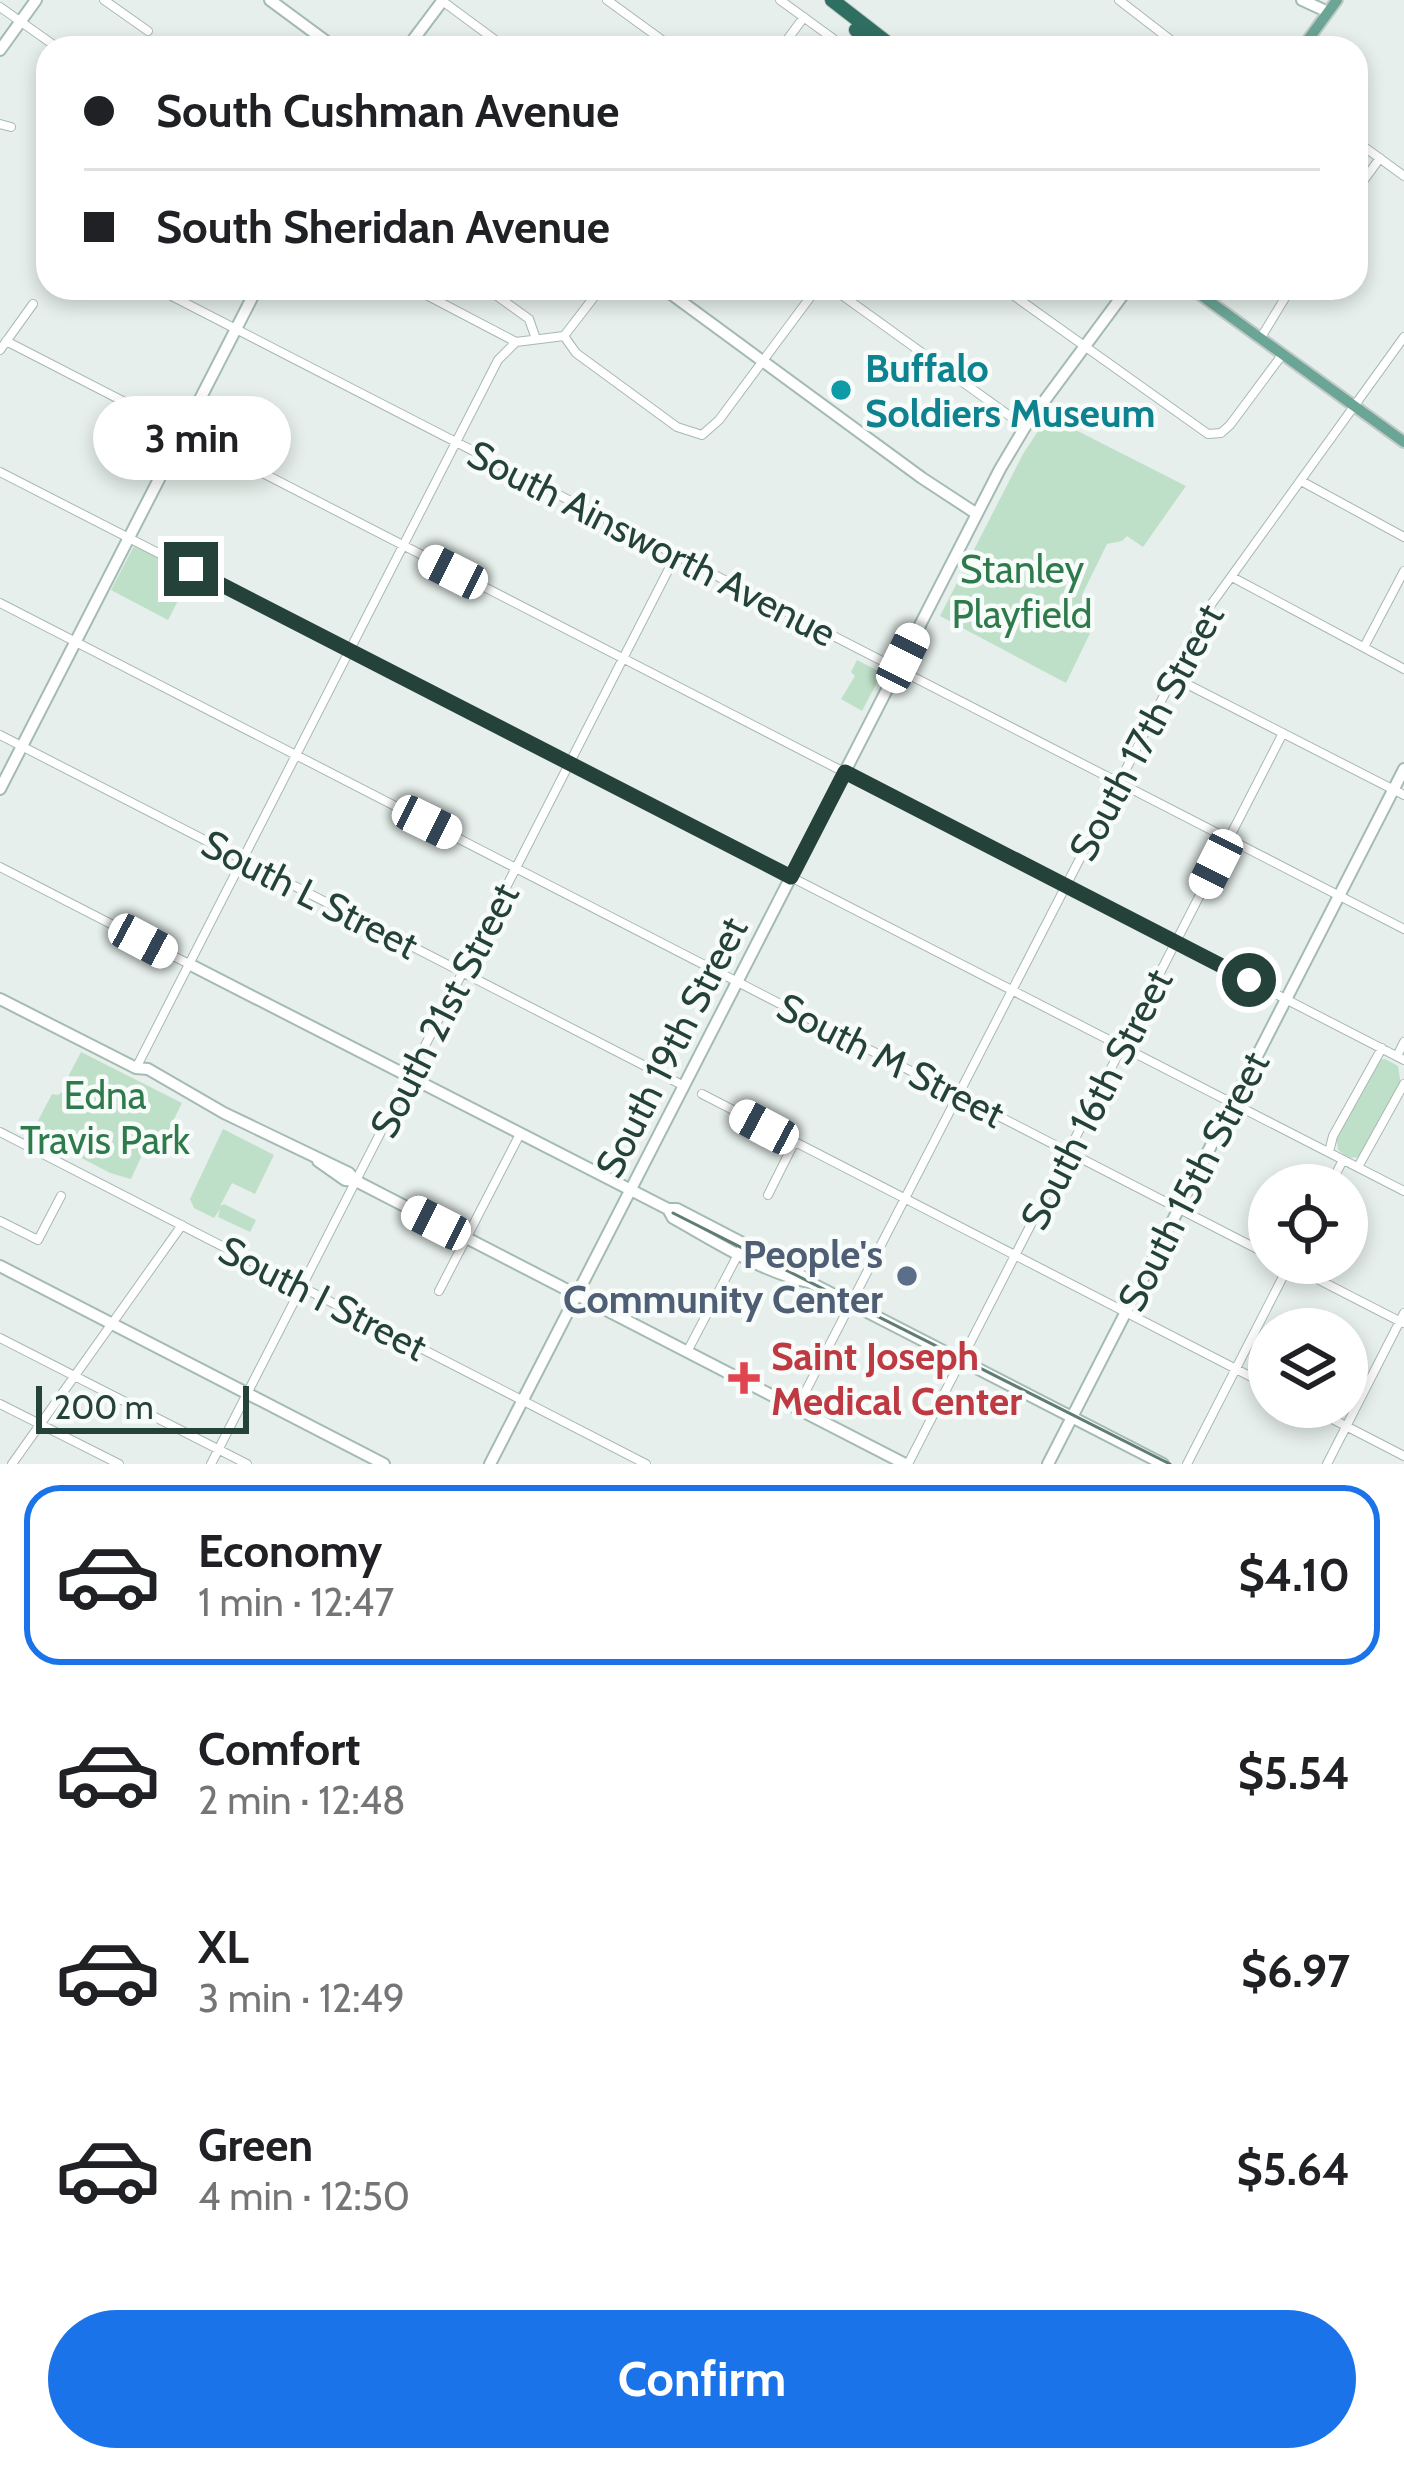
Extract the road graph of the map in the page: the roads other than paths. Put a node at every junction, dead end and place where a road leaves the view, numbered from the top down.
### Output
1 (36, 0) edge
2 (104, 0) edge
3 (270, 0) edge
4 (442, 0) edge
5 (607, 0) edge
6 (780, 0) edge
7 (820, 0) edge
8 (832, 0) edge
9 (1119, 0) edge
10 (1302, 0) edge
11 (1337, 0) edge
12 (0, 7) edge
13 (1328, 12) junction
14 (803, 17) junction
15 (21, 21) junction
16 (148, 31) dead end
17 (42, 36) edge
18 (319, 36) edge
19 (416, 36) edge
20 (490, 36) edge
21 (656, 36) edge
22 (790, 36) edge
23 (829, 36) edge
24 (864, 36) edge
25 (878, 36) edge
26 (1166, 36) edge
27 (1311, 36) edge
28 (0, 50) edge
29 (1368, 149) edge
30 (1380, 158) junction
31 (1368, 174) edge
32 (1404, 176) edge
33 (179, 300) edge
34 (251, 300) edge
35 (436, 300) edge
36 (502, 300) edge
37 (592, 300) edge
38 (678, 300) edge
39 (808, 300) edge
40 (849, 300) edge
41 (1020, 300) edge
42 (1119, 300) edge
43 (1207, 300) edge
44 (1284, 300) edge
45 (33, 304) dead end
46 (236, 329) junction
47 (564, 335) junction
48 (1404, 337) edge
49 (536, 339) junction
50 (1260, 339) junction
51 (517, 342) junction
52 (3, 346) edge
53 (1084, 346) junction
54 (1282, 355) junction
55 (762, 361) junction
56 (1354, 406) junction
57 (1024, 427) junction
58 (182, 433) junction
59 (1404, 442) edge
60 (456, 443) junction
61 (0, 472) edge
62 (1301, 481) junction
63 (977, 514) junction
64 (128, 537) junction
65 (1404, 537) edge
66 (403, 546) junction
67 (676, 555) junction
68 (1404, 571) edge
69 (1232, 577) junction
70 (0, 603) edge
71 (75, 642) junction
72 (1364, 647) junction
73 (350, 651) junction
74 (624, 658) junction
75 (898, 669) junction
76 (1404, 669) edge
77 (1173, 676) junction
78 (1283, 733) junction
79 (0, 735) edge
80 (22, 746) junction
81 (296, 755) junction
82 (570, 764) junction
83 (1404, 769) edge
84 (845, 772) junction
85 (1118, 782) junction
86 (0, 789) edge
87 (1399, 793) edge
88 (1229, 839) junction
89 (242, 860) junction
90 (0, 867) edge
91 (518, 867) junction
92 (791, 877) junction
93 (1066, 886) junction
94 (1339, 896) junction
95 (1404, 929) edge
96 (1176, 943) junction
97 (188, 964) junction
98 (463, 972) junction
99 (738, 982) junction
100 (1012, 991) junction
101 (0, 999) edge
102 (1286, 999) junction
103 (1404, 1042) edge
104 (1122, 1047) junction
105 (1382, 1048) junction
106 (1401, 1058) edge
107 (136, 1068) junction
108 (410, 1077) junction
109 (1404, 1084) edge
110 (684, 1086) junction
111 (702, 1094) dead end
112 (958, 1095) junction
113 (1233, 1102) junction
114 (0, 1132) edge
115 (520, 1134) junction
116 (794, 1143) junction
117 (1069, 1152) junction
118 (1329, 1152) junction
119 (1343, 1159) junction
120 (1340, 1164) edge
121 (1352, 1164) edge
122 (1360, 1164) edge
123 (1368, 1172) edge
124 (356, 1181) junction
125 (631, 1191) junction
126 (1404, 1191) edge
127 (768, 1195) dead end
128 (61, 1196) dead end
129 (905, 1199) junction
130 (1178, 1208) junction
131 (0, 1221) edge
132 (182, 1225) junction
133 (466, 1238) junction
134 (1248, 1244) edge
135 (741, 1248) junction
136 (1015, 1256) junction
137 (0, 1266) edge
138 (1278, 1284) edge
139 (1329, 1284) edge
140 (302, 1287) junction
141 (440, 1291) dead end
142 (577, 1295) junction
143 (851, 1304) junction
144 (1125, 1313) junction
145 (1402, 1320) edge
146 (112, 1323) junction
147 (0, 1337) edge
148 (682, 1348) junction
149 (961, 1360) junction
150 (1236, 1370) junction
151 (1248, 1376) edge
152 (74, 1377) junction
153 (1368, 1384) edge
154 (247, 1394) junction
155 (522, 1400) junction
156 (0, 1403) edge
157 (797, 1408) junction
158 (1072, 1417) junction
159 (40, 1424) junction
160 (1345, 1428) edge
161 (1350, 1428) edge
162 (218, 1449) junction
163 (1404, 1456) edge
164 (12, 1464) edge
165 (119, 1464) edge
166 (211, 1464) edge
167 (247, 1464) edge
168 (384, 1464) edge
169 (490, 1464) edge
170 (646, 1464) edge
171 (907, 1464) edge
172 (1048, 1464) edge
173 (1163, 1464) edge
174 (1187, 1464) edge
175 (1327, 1464) edge

1 - 15 street
2 - 16 street
3 - 18 street
4 - 19 street
4 - 20 street
5 - 21 street
6 - 14 street
7 - 24 highway
8 - 25 highway
9 - 26 street
10 - 13 street
11 - 13 main road
12 - 15 street
13 - 27 main road
14 - 22 street
14 - 23 street
15 - 17 street
15 - 28 street
29 - 30 street
30 - 31 street
30 - 32 street
33 - 46 street, South Ainsworth Avenue
34 - 46 street
35 - 51 street
36 - 49 street
37 - 47 street
38 - 55 street
39 - 55 street
40 - 57 street
41 - 53 street
42 - 53 street, South 19th Street
43 - 50 main road
44 - 50 street
45 - 52 street
46 - 58 street
46 - 60 street, South Ainsworth Avenue
47 - 49 street
47 - 55 street
48 - 56 street, South 17th Street
49 - 51 street
50 - 54 main road
51 - 60 street
52 - 58 street
53 - 54 street
53 - 57 street, South 19th Street
54 - 56 main road
55 - 63 street
56 - 59 main road
56 - 62 street, South 17th Street
57 - 63 street, South 19th Street
58 - 64 street
58 - 66 street
60 - 66 street
60 - 67 street, South Ainsworth Avenue
61 - 64 street
62 - 65 street
62 - 69 street, South 17th Street
63 - 75 street, South 19th Street
64 - 71 street
64 - 73 street
66 - 73 street
66 - 74 street
67 - 74 street, South 21st Street
67 - 75 street, South Ainsworth Avenue
68 - 72 street
69 - 72 street
69 - 77 street, South 17th Street
70 - 71 street, South M Street
71 - 80 street
71 - 81 street, South M Street
72 - 76 street
73 - 81 street
73 - 82 street
74 - 82 street, South 21st Street
74 - 84 street
75 - 84 street, South 19th Street
75 - 85 street, South Ainsworth Avenue
77 - 78 street
77 - 85 street, South 17th Street
78 - 87 street
78 - 88 street, South 16th Street
79 - 80 street, South L Street
80 - 86 street
80 - 89 street, South L Street
81 - 89 street
81 - 91 street, South M Street
82 - 91 street, South 21st Street
82 - 92 street
83 - 87 street, South 15th Street
84 - 92 street, South 19th Street
84 - 93 street
85 - 88 street, South Ainsworth Avenue
85 - 93 street, South 17th Street
87 - 94 street, South 15th Street
88 - 94 street, South Ainsworth Avenue
88 - 96 street, South 16th Street
89 - 97 street
89 - 98 street, South L Street
90 - 97 street
91 - 98 street, South 21st Street
91 - 99 street, South M Street
92 - 99 street, South 19th Street
92 - 100 street
93 - 96 street
93 - 100 street, South 17th Street
94 - 95 street, South Ainsworth Avenue
94 - 102 street, South 15th Street
96 - 102 street
96 - 104 street, South 16th Street
97 - 107 street
97 - 108 street
98 - 108 street, South 21st Street
98 - 110 street, South L Street
99 - 110 street, South 19th Street
99 - 112 street, South M Street
100 - 104 street
100 - 112 street, South 17th Street
101 - 107 street
102 - 105 street
102 - 113 street, South 15th Street
103 - 106 street
104 - 113 street
104 - 117 street, South 16th Street
105 - 106 street
105 - 118 street
107 - 124 street
108 - 115 street
108 - 124 street, South 21st Street
109 - 122 street
110 - 125 street, South 19th Street
111 - 116 street
112 - 117 street, South M Street
112 - 129 street, South 17th Street
113 - 118 street
113 - 130 street, South 15th Street
114 - 132 street, South I Street
115 - 125 street
115 - 133 street
116 - 127 street
116 - 129 street
117 - 130 street, South M Street
117 - 136 street, South 16th Street
118 - 119 street
119 - 120 street
119 - 121 street
123 - 126 street
124 - 133 street
124 - 140 street, South 21st Street
125 - 135 street
125 - 142 street, South 19th Street
128 - 131 street
129 - 136 street
129 - 143 street, South 17th Street
130 - 134 street, South M Street
130 - 144 street, South 15th Street
132 - 140 street, South I Street
132 - 146 street
133 - 141 street
133 - 142 street
135 - 143 street
135 - 148 street
136 - 144 street
136 - 149 street, South 16th Street
137 - 146 street
138 - 150 street
139 - 145 street
140 - 154 street, South 21st Street
140 - 155 street, South I Street
142 - 148 street
142 - 155 street, South 19th Street
143 - 149 street
143 - 157 street, South 17th Street
144 - 150 street
144 - 158 street, South 15th Street
145 - 153 street
146 - 152 street
146 - 154 street
147 - 152 street
148 - 157 street
149 - 158 street
149 - 171 street, South 16th Street
150 - 151 street
150 - 174 street
152 - 159 street
152 - 162 street
154 - 162 street, South 21st Street
154 - 168 street
155 - 169 street, South 19th Street
155 - 170 street, South I Street
156 - 159 street
157 - 171 street
158 - 172 street, South 15th Street
158 - 173 street
159 - 164 street
159 - 165 street
160 - 175 street
161 - 163 street
162 - 166 street, South 21st Street
162 - 167 street

